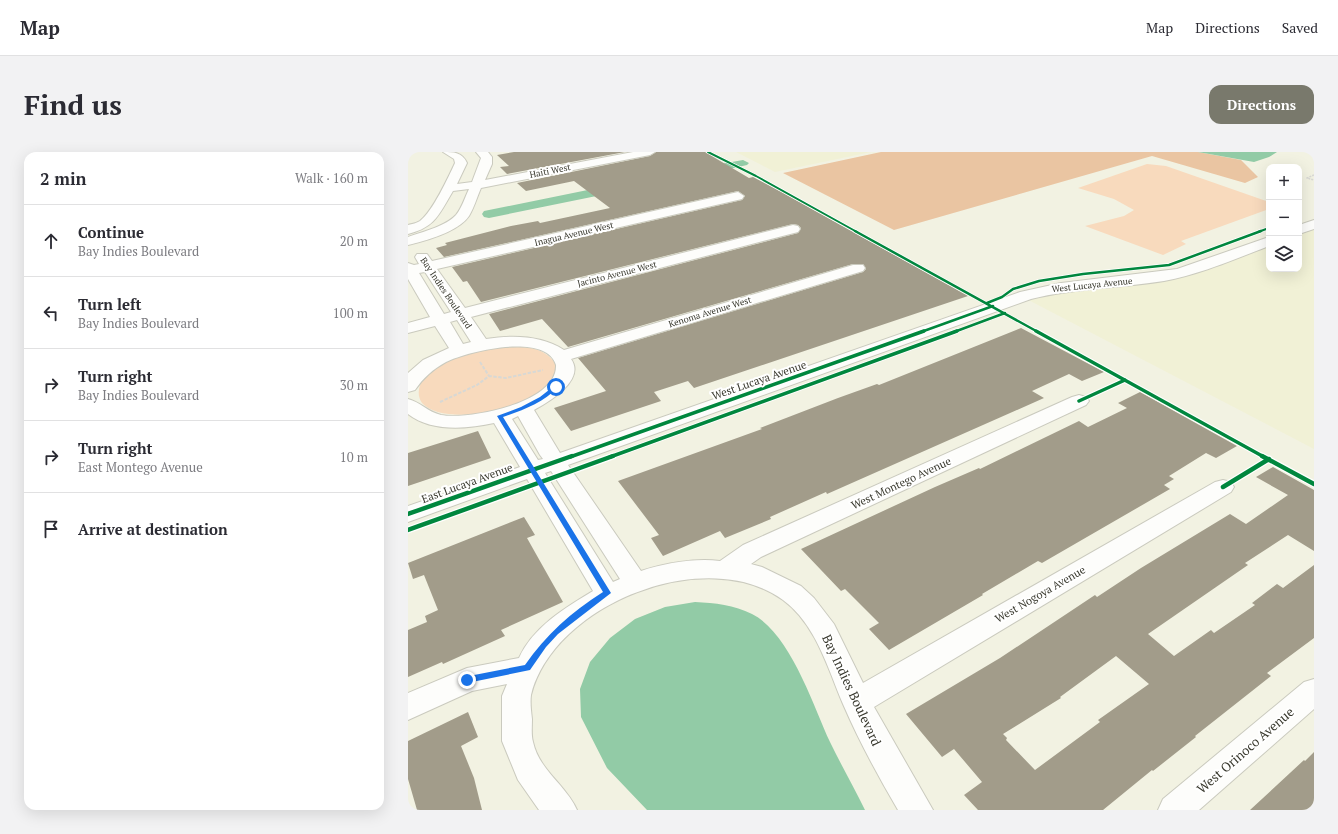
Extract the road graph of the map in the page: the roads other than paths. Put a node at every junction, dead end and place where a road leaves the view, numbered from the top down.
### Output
1 (485, 152) edge
2 (650, 152) edge
3 (453, 155) edge
4 (477, 185) junction
5 (449, 188) junction
6 (738, 196) dead end
7 (1314, 224) edge
8 (793, 229) dead end
9 (1302, 229) edge
10 (408, 230) edge
11 (408, 241) edge
12 (1266, 242) edge
13 (408, 244) edge
14 (429, 267) junction
15 (858, 268) dead end
16 (409, 270) edge
17 (460, 314) junction
18 (441, 319) junction
19 (408, 328) edge
20 (482, 345) junction
21 (459, 351) junction
22 (563, 361) junction
23 (408, 386) edge
24 (1079, 401) dead end
25 (523, 408) junction
26 (412, 409) edge
27 (500, 416) junction
28 (559, 467) junction
29 (535, 476) junction
30 (1223, 487) dead end
31 (408, 514) edge
32 (408, 530) edge
33 (726, 569) junction
34 (634, 581) junction
35 (607, 593) junction
36 (527, 668) junction
37 (1314, 691) edge
38 (857, 702) junction
39 (408, 707) edge
40 (560, 810) edge
41 (916, 810) edge
42 (1175, 810) edge

1 - 3 street
1 - 4 street
2 - 4 street, Haiti West
3 - 5 street
4 - 5 street, Haiti West
4 - 11 street
5 - 10 street
6 - 14 street, Inagua Avenue West
7 - 9 street
8 - 17 street, Jacinto Avenue West
12 - 28 street, West Lucaya Avenue
13 - 14 street, Bay Indies Boulevard
14 - 16 street, Inagua Avenue West
14 - 17 street, Bay Indies Boulevard
15 - 22 street, Kenoma Avenue West
16 - 18 street, Bay Indies Boulevard
17 - 18 street, Jacinto Avenue West
17 - 20 street, Bay Indies Boulevard
18 - 19 street, Jacinto Avenue West
18 - 21 street, Bay Indies Boulevard
20 - 21 street
20 - 22 street
21 - 23 street
22 - 25 street
24 - 33 street, West Montego Avenue
25 - 27 street
25 - 28 street
26 - 27 street
27 - 29 street
28 - 29 street, West Lucaya Avenue
28 - 34 street
29 - 31 street, East Lucaya Avenue
29 - 32 street
29 - 35 street
30 - 38 street, West Nogoya Avenue
33 - 34 street, Bay Indies Boulevard
33 - 38 street, Bay Indies Boulevard
34 - 35 street, Bay Indies Boulevard
35 - 36 street, Bay Indies Boulevard
36 - 39 street
36 - 40 street, Bay Indies Boulevard
37 - 42 street, West Orinoco Avenue
38 - 41 street, Bay Indies Boulevard

